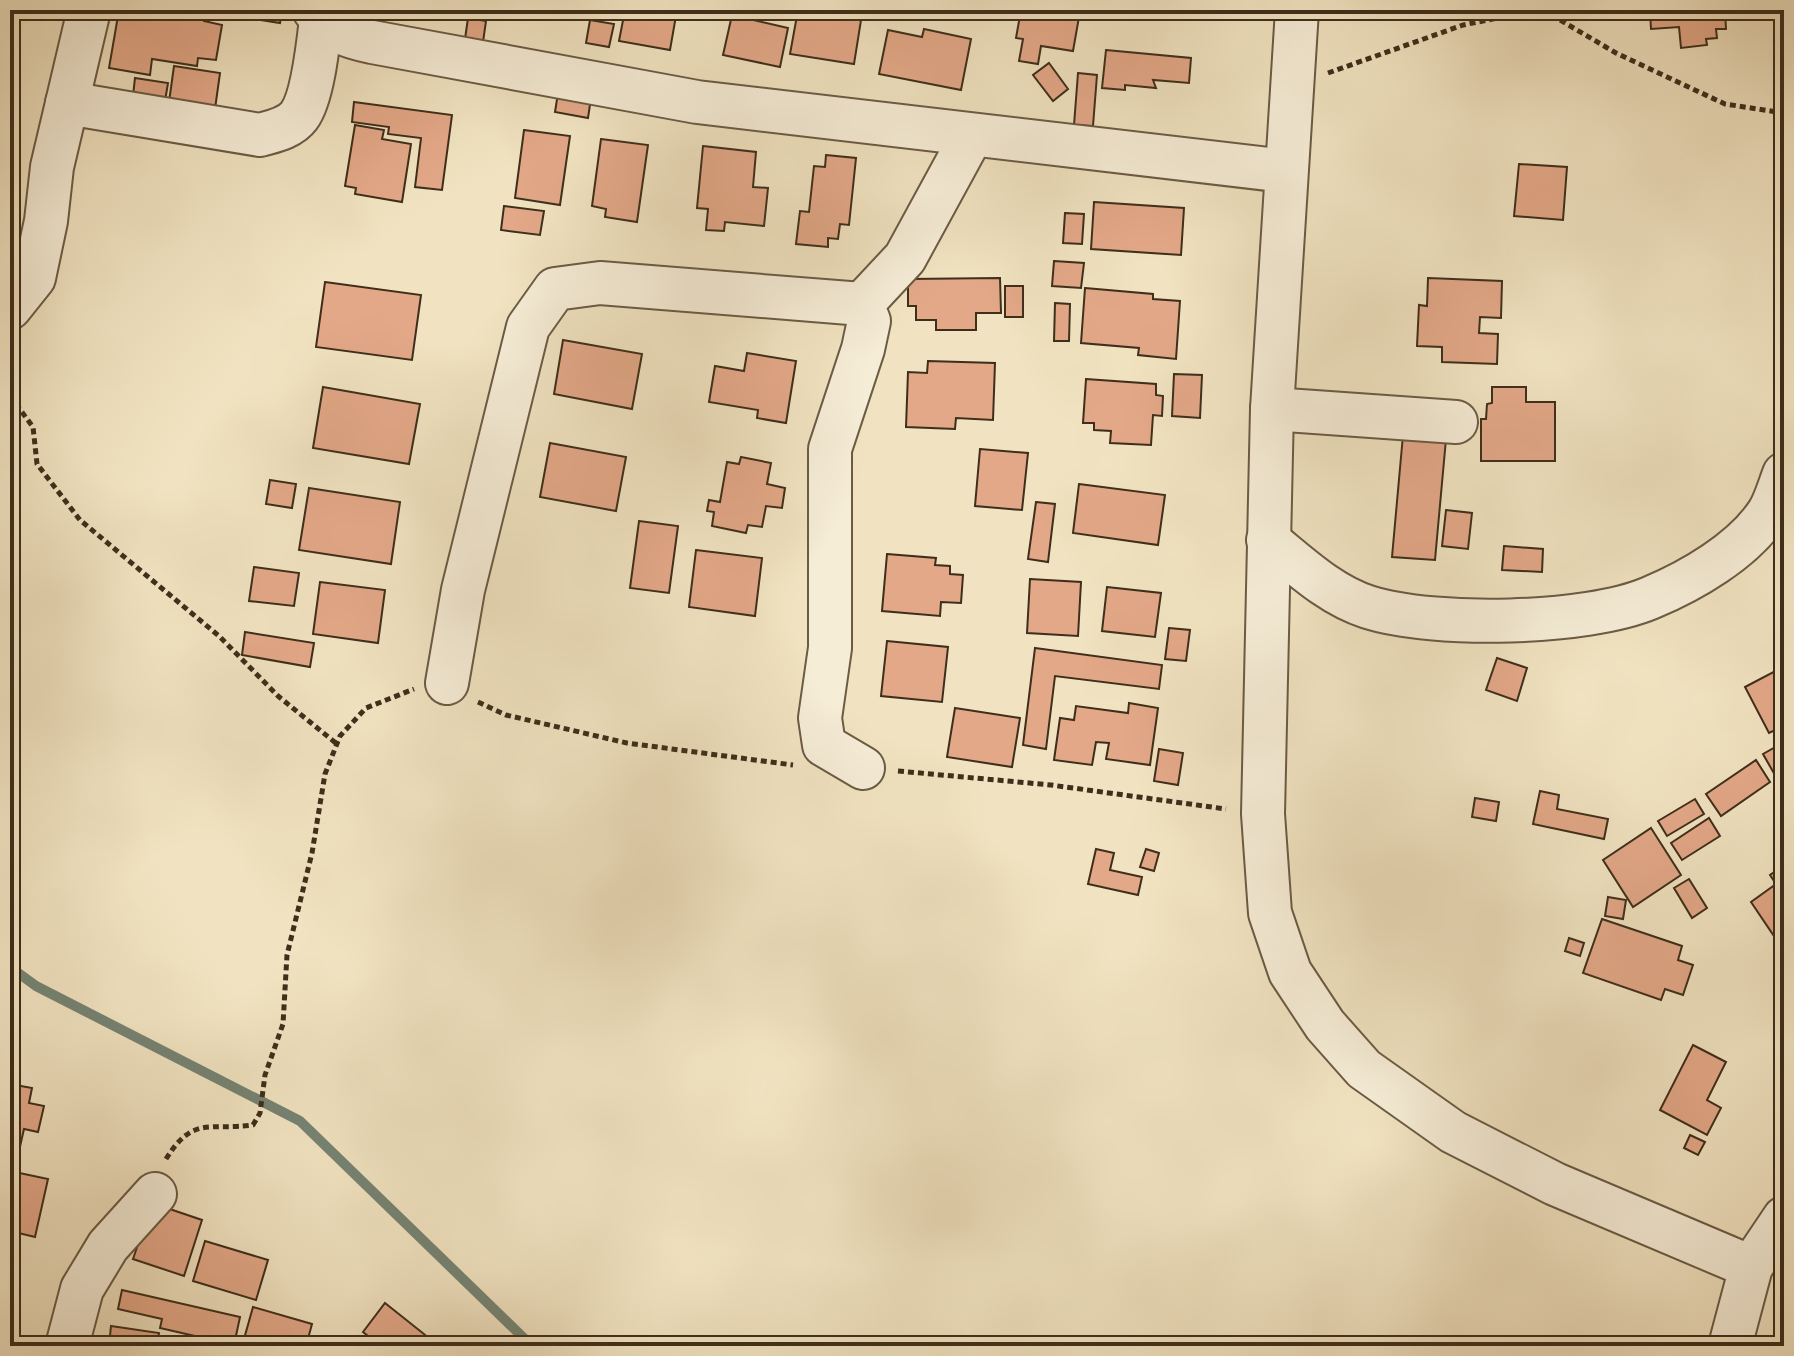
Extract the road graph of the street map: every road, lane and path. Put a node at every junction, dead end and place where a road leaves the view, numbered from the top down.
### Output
1 (89, 10) edge
2 (1297, 10) edge
3 (1540, 10) edge
4 (319, 13) edge
5 (1291, 85) junction
6 (67, 103) junction
7 (1784, 113) edge
8 (972, 135) junction
9 (1285, 171) junction
10 (862, 304) junction
11 (10, 308) edge
12 (10, 396) edge
13 (1272, 409) junction
14 (1456, 422) dead end
15 (1784, 474) edge
16 (1268, 540) junction
17 (447, 683) joint
18 (337, 744) junction
19 (863, 768) dead end
20 (155, 1194) joint
21 (1784, 1218) edge
22 (1751, 1267) junction
23 (67, 1346) edge
24 (1730, 1346) edge

1 - 6 street
2 - 5 street
3 - 5 path
3 - 7 path
4 - 6 street
4 - 8 street
5 - 9 street
6 - 11 street
8 - 9 street
8 - 10 street
9 - 13 street
10 - 17 street
10 - 19 street
12 - 18 path
13 - 14 street
13 - 16 street
15 - 16 street
16 - 22 street
17 - 18 path
18 - 20 path
20 - 23 street
21 - 22 street
22 - 24 street

